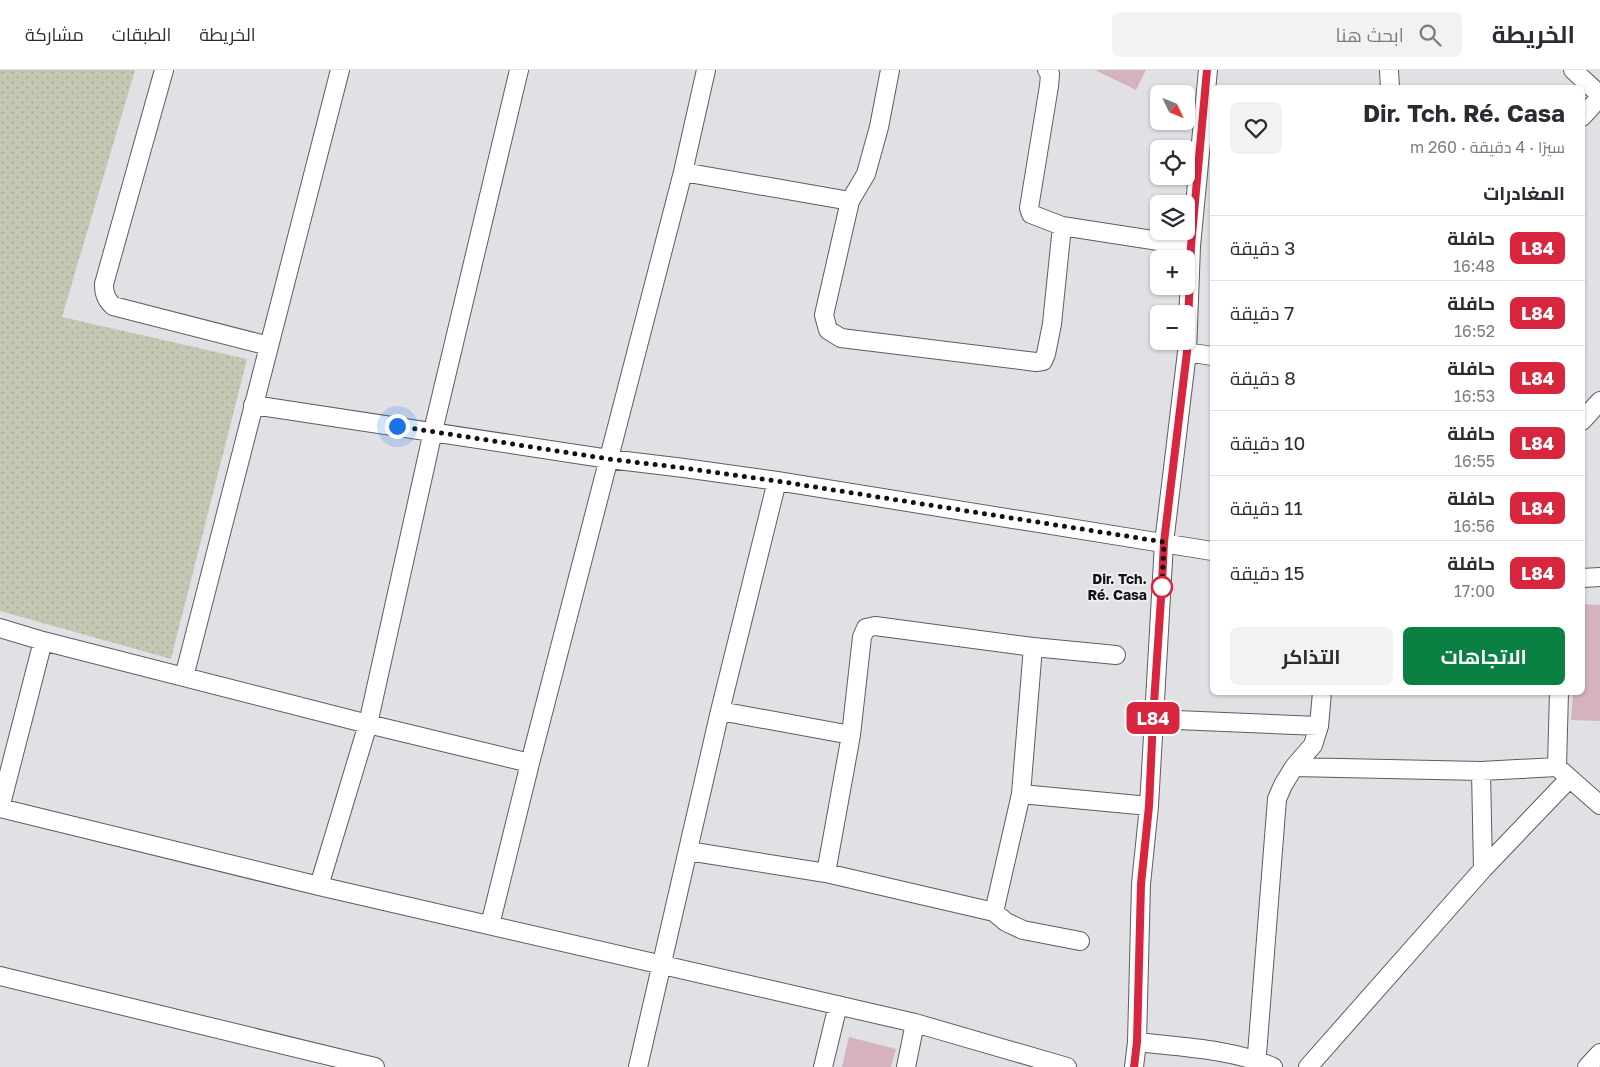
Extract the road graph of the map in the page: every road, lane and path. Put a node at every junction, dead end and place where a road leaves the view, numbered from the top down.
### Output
1 (164, 70) edge
2 (340, 70) edge
3 (519, 70) edge
4 (706, 70) edge
5 (890, 70) edge
6 (1048, 70) edge
7 (1208, 70) edge
8 (1389, 70) edge
9 (1573, 70) edge
10 (1390, 85) edge
11 (1600, 96) edge
12 (1585, 114) edge
13 (683, 172) junction
14 (850, 201) junction
15 (1062, 226) junction
16 (1191, 246) junction
17 (269, 346) junction
18 (1187, 352) junction
19 (1210, 356) edge
20 (1600, 401) edge
21 (253, 405) junction
22 (1585, 418) edge
23 (433, 431) junction
24 (609, 459) junction
25 (777, 481) junction
26 (1164, 542) junction
27 (1210, 551) edge
28 (1600, 577) edge
29 (1585, 578) edge
30 (0, 628) edge
31 (43, 641) junction
32 (1033, 647) junction
33 (1116, 655) dead end
34 (184, 677) junction
35 (1322, 695) edge
36 (1559, 695) edge
37 (720, 711) junction
38 (1153, 719) junction
39 (368, 724) junction
40 (1319, 726) junction
41 (851, 735) junction
42 (530, 763) junction
43 (1294, 767) junction
44 (1481, 770) junction
45 (1563, 773) junction
46 (1021, 794) junction
47 (1600, 805) edge
48 (1149, 806) junction
49 (0, 808) edge
50 (688, 851) junction
51 (1483, 869) junction
52 (826, 873) junction
53 (319, 886) junction
54 (994, 912) junction
55 (490, 925) junction
56 (1080, 941) dead end
57 (661, 964) junction
58 (0, 976) edge
59 (838, 1005) junction
60 (915, 1023) junction
61 (1137, 1042) junction
62 (1600, 1053) edge
63 (1262, 1065) edge
64 (375, 1067) edge
65 (638, 1067) edge
66 (823, 1067) edge
67 (906, 1067) edge
68 (1067, 1067) edge
69 (1134, 1067) edge
70 (1308, 1067) edge
71 (1587, 1067) edge

1 - 17 street
2 - 17 street
3 - 23 street
4 - 13 street
5 - 14 street
6 - 15 street
7 - 16 street
8 - 10 street
9 - 11 street
11 - 12 street
13 - 14 street
13 - 24 street
14 - 15 street
15 - 16 street
16 - 18 street
17 - 21 street
18 - 19 street
18 - 26 street
20 - 22 street
21 - 23 street
21 - 34 street
23 - 24 street
23 - 39 street
24 - 25 street
24 - 42 street
25 - 26 street
25 - 37 street
26 - 27 street
26 - 38 street
28 - 29 street
30 - 31 street
31 - 34 street
31 - 49 street
32 - 33 street
32 - 41 street
32 - 46 street
34 - 39 street
35 - 40 street
36 - 45 street
37 - 41 street
37 - 50 street
38 - 40 street
38 - 48 street
39 - 42 street
39 - 53 street
40 - 43 street
41 - 52 street
42 - 55 street
43 - 44 street
43 - 63 street
44 - 45 street
44 - 51 street
45 - 47 street
45 - 51 street
46 - 48 street
46 - 54 street
48 - 61 street
49 - 53 street
50 - 52 street
50 - 57 street
51 - 70 street
52 - 54 street
53 - 55 street
54 - 56 street
55 - 57 street
57 - 59 street
57 - 65 street
58 - 64 street
59 - 60 street
59 - 66 street
60 - 67 street
60 - 68 street
61 - 63 street
61 - 69 street
62 - 71 street

